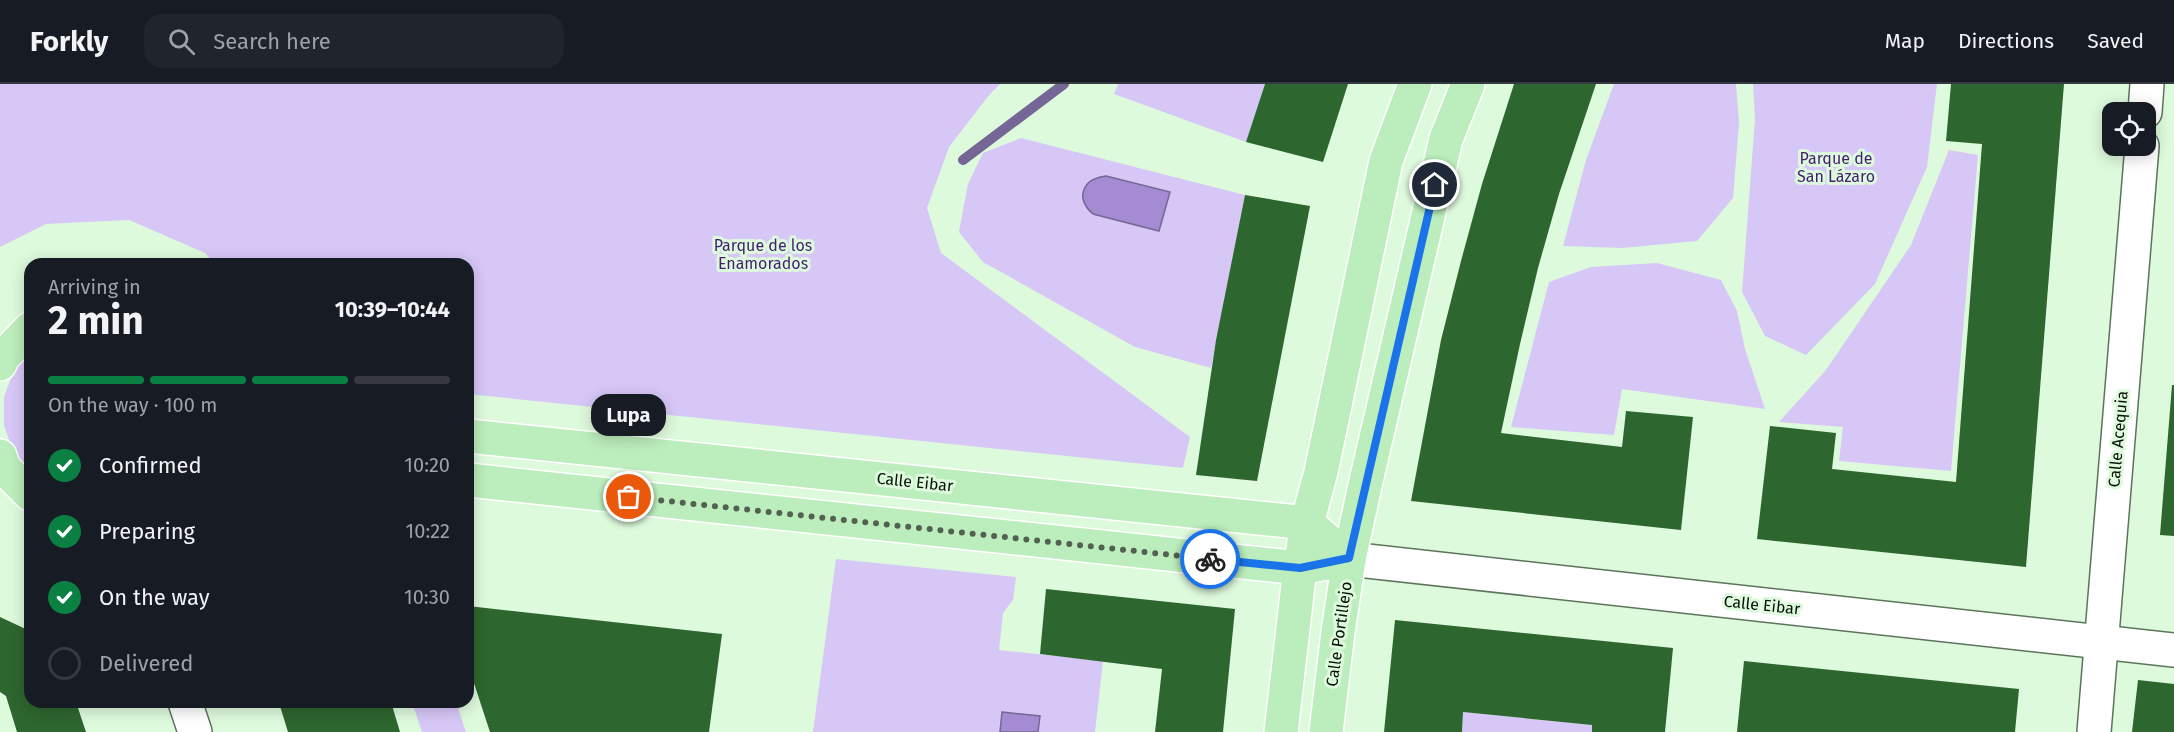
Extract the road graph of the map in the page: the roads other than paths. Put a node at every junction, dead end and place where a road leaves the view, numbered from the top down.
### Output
1 (1415, 84) edge
2 (1468, 84) edge
3 (2147, 84) edge
4 (2146, 102) edge
5 (2141, 156) edge
6 (24, 336) edge
7 (1, 361) edge
8 (474, 437) edge
9 (0, 456) edge
10 (474, 481) edge
11 (0, 486) edge
12 (24, 490) edge
13 (24, 494) edge
14 (1307, 523) junction
15 (1349, 558) junction
16 (1300, 568) junction
17 (2102, 643) junction
18 (2174, 650) edge
19 (187, 708) edge
20 (195, 732) edge
21 (1281, 732) edge
22 (1326, 732) edge
23 (2094, 732) edge

1 - 14 main road
2 - 15 main road, Calle Portillejo
3 - 4 street
5 - 17 street, Calle Acequia
6 - 7 main road
8 - 14 main road, Calle Eibar
9 - 12 main road
10 - 16 main road, Calle Eibar
11 - 13 main road
14 - 15 main road
14 - 16 main road
15 - 16 main road, Calle Eibar
15 - 17 street, Calle Eibar
15 - 22 main road, Calle Portillejo
16 - 21 main road
17 - 18 street, Calle Eibar
17 - 23 street, Calle Acequia
19 - 20 street

